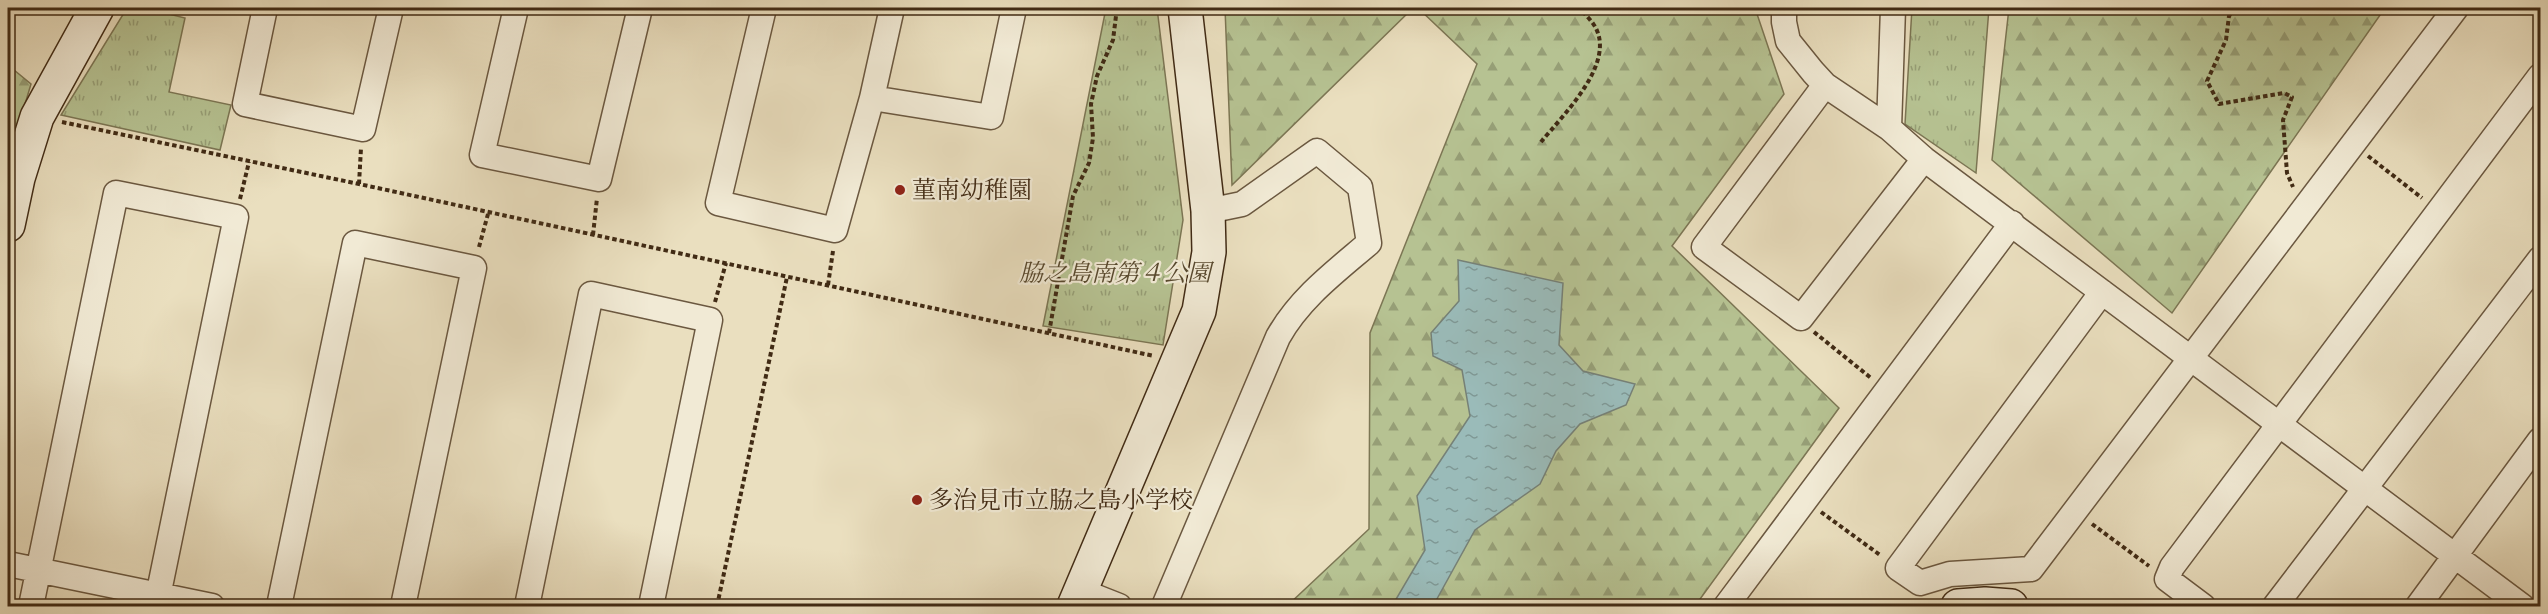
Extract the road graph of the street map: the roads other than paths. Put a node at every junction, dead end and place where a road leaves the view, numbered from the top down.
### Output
1 (97, 8) edge
2 (265, 8) edge
3 (391, 8) edge
4 (516, 8) edge
5 (640, 8) edge
6 (764, 8) edge
7 (892, 8) edge
8 (1014, 8) edge
9 (1185, 8) edge
10 (1784, 8) edge
11 (1893, 8) edge
12 (2456, 8) edge
13 (2541, 76) edge
14 (1825, 85) junction
15 (872, 98) junction
16 (1888, 128) junction
17 (1924, 159) junction
18 (1208, 211) junction
19 (2012, 223) junction
20 (8, 225) edge
21 (2541, 259) edge
22 (2102, 292) junction
23 (2192, 358) junction
24 (2277, 424) junction
25 (2541, 440) edge
26 (2367, 490) junction
27 (2456, 557) junction
28 (8, 564) edge
29 (39, 571) junction
30 (1078, 599) edge
31 (158, 601) edge
32 (31, 606) edge
33 (212, 606) edge
34 (279, 606) edge
35 (403, 606) edge
36 (527, 606) edge
37 (651, 606) edge
38 (1119, 606) edge
39 (1164, 606) edge
40 (1726, 606) edge
41 (1958, 606) edge
42 (2011, 606) edge
43 (2203, 606) edge
44 (2275, 606) edge
45 (2418, 606) edge
46 (2522, 606) edge

1 - 20 street
2 - 3 street
4 - 5 street
6 - 15 street
7 - 15 street
8 - 15 street
9 - 18 street
10 - 14 street
11 - 16 street
12 - 23 street
13 - 24 street
14 - 16 street
14 - 17 street
16 - 17 street
17 - 19 street
18 - 30 street
18 - 39 street
19 - 22 street
19 - 40 street
21 - 26 street
22 - 23 street
22 - 23 street
23 - 24 street
24 - 26 street
24 - 43 street
25 - 27 street
26 - 27 street
26 - 44 street
27 - 45 street
27 - 46 street
28 - 29 street
29 - 31 street
29 - 31 street
29 - 32 street
30 - 38 street
31 - 33 street
34 - 35 street
36 - 37 street
41 - 42 street

